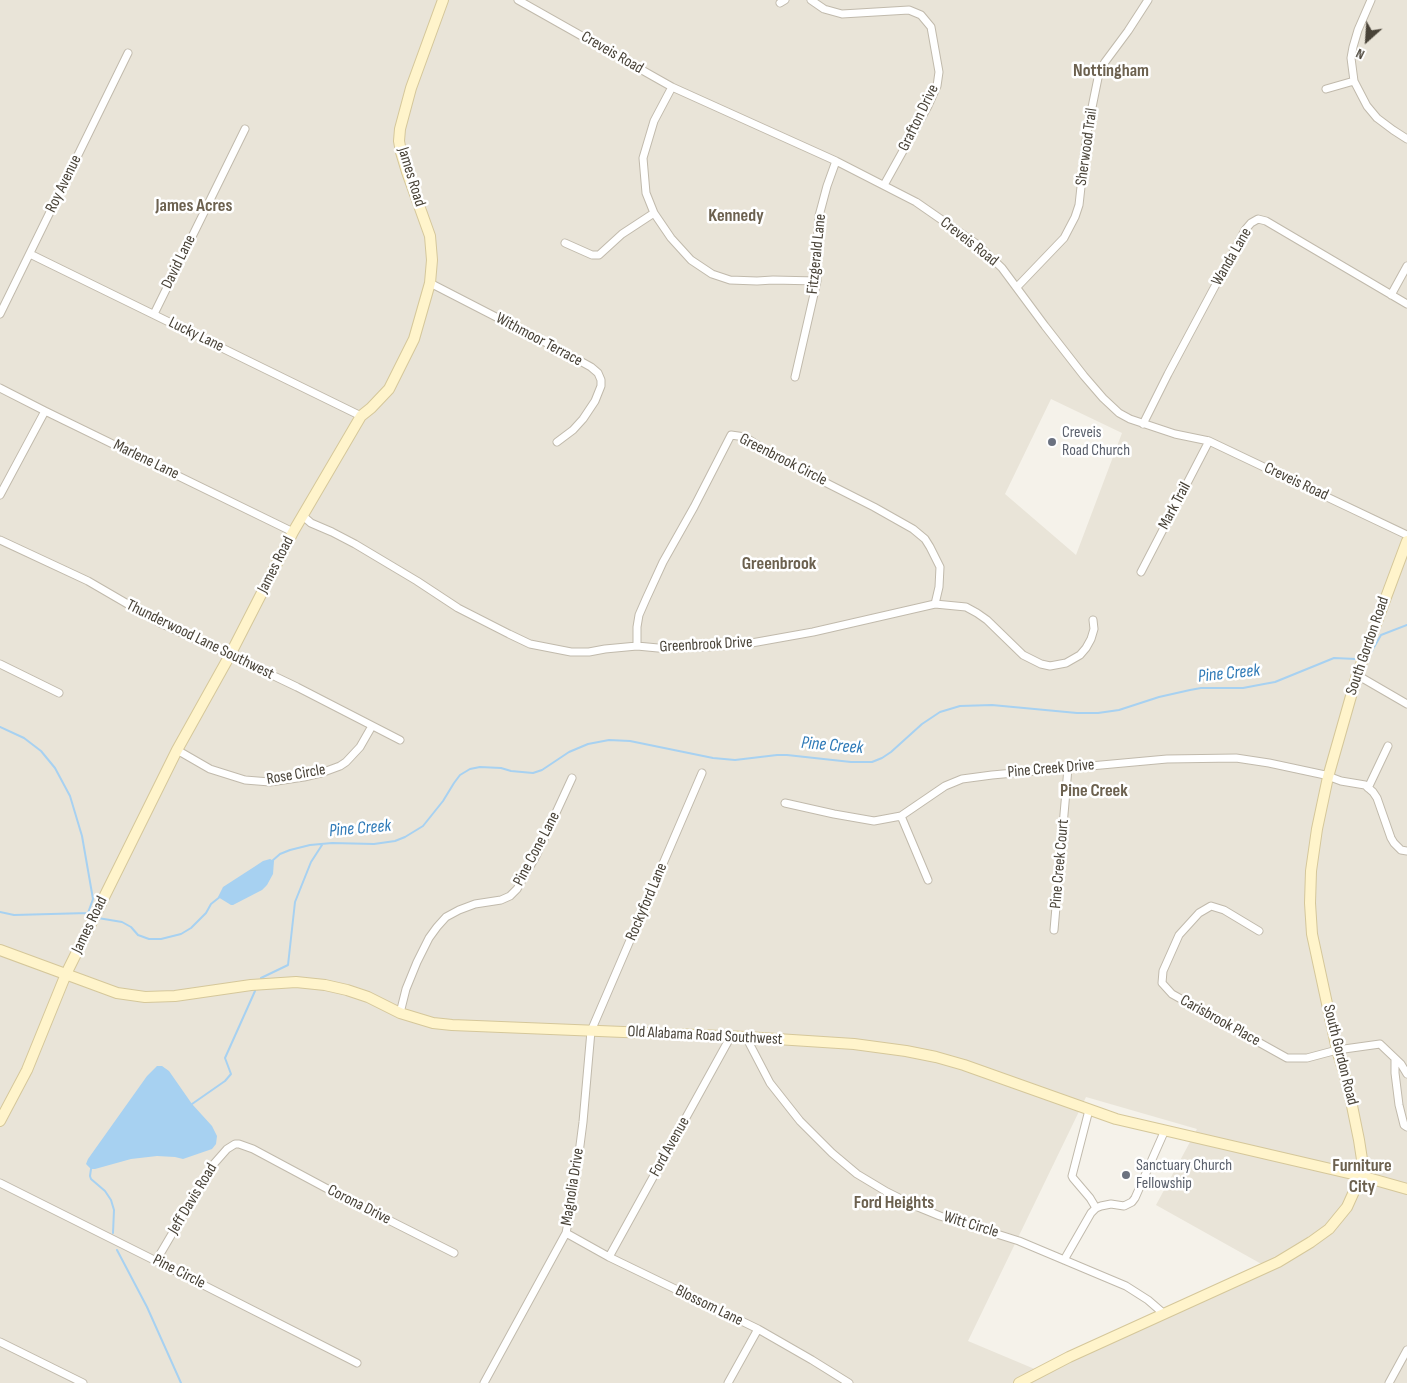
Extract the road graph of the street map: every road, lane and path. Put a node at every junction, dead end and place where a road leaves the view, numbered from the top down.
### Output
1 (443, 0) edge
2 (518, 0) edge
3 (811, 0) edge
4 (1148, 0) edge
5 (1371, 0) edge
6 (128, 54) dead end
7 (1354, 81) junction
8 (672, 87) junction
9 (1326, 89) dead end
10 (245, 129) dead end
11 (1407, 139) edge
12 (836, 161) junction
13 (884, 186) junction
14 (654, 213) junction
15 (565, 243) dead end
16 (30, 254) junction
17 (1407, 266) edge
18 (817, 281) junction
19 (430, 283) junction
20 (1017, 287) junction
21 (1391, 295) junction
22 (1407, 304) edge
23 (0, 314) edge
24 (154, 314) junction
25 (794, 377) dead end
26 (0, 388) edge
27 (45, 411) junction
28 (361, 416) junction
29 (1143, 424) junction
30 (1209, 441) junction
31 (557, 442) dead end
32 (0, 495) edge
33 (302, 516) junction
34 (293, 532) junction
35 (1407, 535) edge
36 (0, 540) edge
37 (1407, 541) edge
38 (1141, 572) dead end
39 (935, 604) junction
40 (1093, 620) dead end
41 (637, 646) junction
42 (230, 655) junction
43 (0, 664) edge
44 (1357, 675) junction
45 (59, 693) dead end
46 (1407, 704) edge
47 (372, 726) junction
48 (400, 740) dead end
49 (1388, 746) dead end
50 (177, 750) junction
51 (1068, 768) junction
52 (702, 773) dead end
53 (1328, 777) junction
54 (572, 778) dead end
55 (1368, 788) junction
56 (785, 803) dead end
57 (901, 816) junction
58 (1407, 851) edge
59 (928, 880) dead end
60 (1054, 930) dead end
61 (1259, 931) dead end
62 (0, 950) edge
63 (66, 974) junction
64 (400, 1013) junction
65 (591, 1031) junction
66 (732, 1036) junction
67 (746, 1037) junction
68 (1337, 1050) junction
69 (1395, 1058) junction
70 (1407, 1074) edge
71 (1089, 1110) junction
72 (0, 1121) edge
73 (1407, 1127) edge
74 (1165, 1130) junction
75 (264, 1155) joint
76 (1362, 1176) junction
77 (0, 1183) edge
78 (1407, 1189) edge
79 (1096, 1208) junction
80 (566, 1233) junction
81 (454, 1252) dead end
82 (609, 1257) junction
83 (1064, 1260) junction
84 (156, 1261) junction
85 (1163, 1313) junction
86 (758, 1330) junction
87 (0, 1342) edge
88 (1406, 1355) edge
89 (357, 1363) dead end
90 (84, 1383) edge
91 (484, 1383) edge
92 (728, 1383) edge
93 (849, 1383) edge
94 (1019, 1383) edge
95 (1389, 1383) edge

1 - 19 street, James Road
2 - 8 street, Creveis Road
3 - 13 street, Grafton Drive
4 - 20 street, Sherwood Trail
5 - 7 street
6 - 16 street, Roy Avenue
7 - 9 street
7 - 11 street
8 - 12 street, Creveis Road
8 - 14 street
10 - 24 street, David Lane
12 - 13 street, Creveis Road
12 - 18 street, Fitzgerald Lane
13 - 20 street, Creveis Road
14 - 15 street
14 - 18 street
16 - 23 street, Roy Avenue
16 - 24 street, Lucky Lane
17 - 21 street
18 - 25 street, Fitzgerald Lane
19 - 28 street, James Road
19 - 31 street, Withmoor Terrace
20 - 29 street, Creveis Road
21 - 22 street, Wanda Lane
21 - 29 street, Wanda Lane
24 - 28 street, Lucky Lane
26 - 27 street, Marlene Lane
27 - 32 street
27 - 34 street, Marlene Lane
28 - 33 street, James Road
29 - 30 street, Creveis Road
30 - 35 street, Creveis Road
30 - 38 street, Mark Trail
33 - 34 street, James Road
33 - 41 street, Greenbrook Drive
34 - 42 street, James Road
36 - 42 street, Thunderwood Lane Southwest
37 - 44 street, South Gordon Road
39 - 40 street, Greenbrook Drive
39 - 41 street, Greenbrook Drive
39 - 41 street, Greenbrook Circle
42 - 47 street, Thunderwood Lane Southwest
42 - 50 street, James Road
43 - 45 street
44 - 46 street
44 - 53 street, South Gordon Road
47 - 48 street, Thunderwood Lane Southwest
47 - 50 street, Rose Circle
49 - 55 street
50 - 63 street, James Road
51 - 53 street, Pine Creek Drive
51 - 57 street, Pine Creek Drive
51 - 60 street, Pine Creek Court
52 - 65 street, Rockyford Lane
53 - 55 street, Pine Creek Drive
53 - 68 street, South Gordon Road
54 - 64 street, Pine Cone Lane
55 - 58 street
56 - 57 street, Pine Creek Drive
57 - 59 street
61 - 68 street, Carisbrook Place
62 - 63 street, Old Alabama Road Southwest
63 - 64 street, Old Alabama Road Southwest
63 - 72 street, James Road
64 - 65 street, Old Alabama Road Southwest
65 - 66 street, Old Alabama Road Southwest
65 - 80 street, Magnolia Drive
66 - 67 street, Old Alabama Road Southwest
66 - 82 street, Ford Avenue
67 - 71 street, Old Alabama Road Southwest
67 - 83 street, Witt Circle
68 - 69 street
68 - 76 street, South Gordon Road
69 - 70 street
69 - 73 street
71 - 74 street, Old Alabama Road Southwest
71 - 79 street
74 - 76 street, Old Alabama Road Southwest
74 - 79 street
75 - 81 street, Corona Drive
75 - 84 street, Jeff Davis Road
76 - 78 street, Old Alabama Road Southwest
76 - 85 street, South Gordon Road
77 - 84 street, Pine Circle
79 - 83 street
80 - 82 street, Blossom Lane
80 - 91 street, Magnolia Drive
82 - 86 street, Blossom Lane
83 - 85 street, Witt Circle
84 - 89 street, Pine Circle
85 - 94 street, South Gordon Road
86 - 92 street
86 - 93 street, Blossom Lane
87 - 90 street
88 - 95 street

